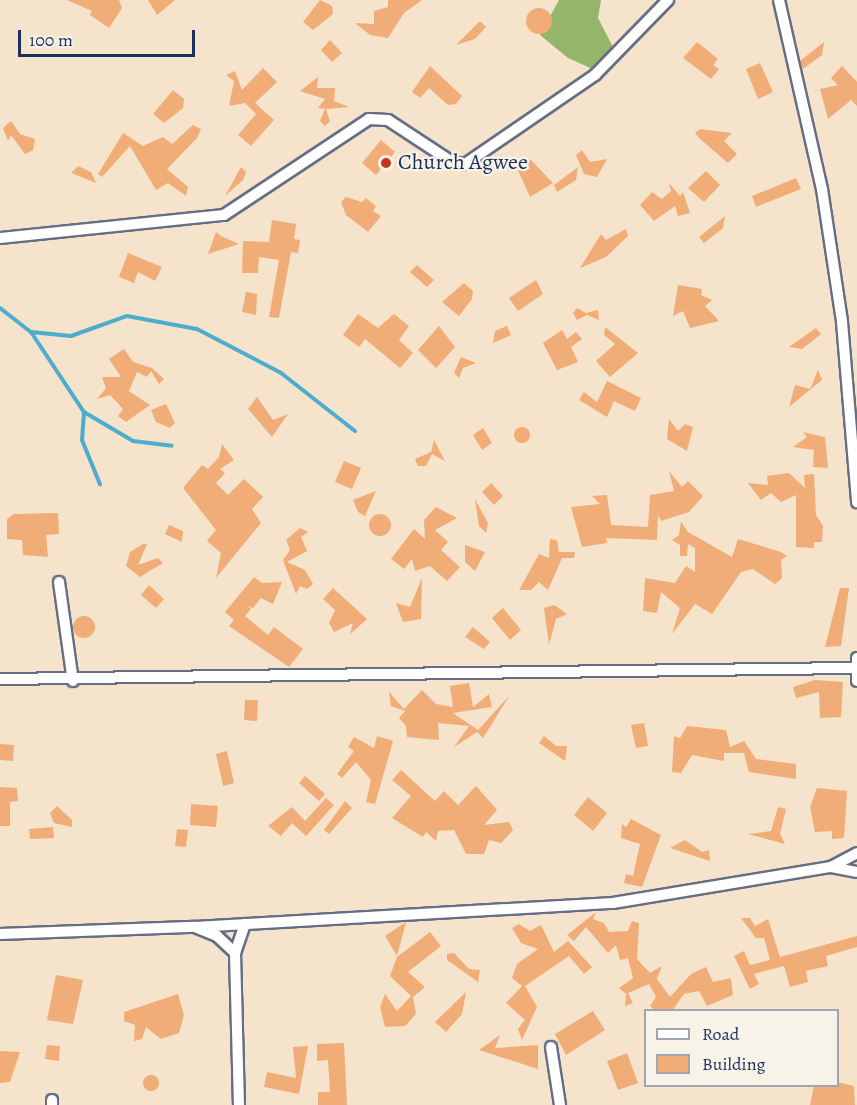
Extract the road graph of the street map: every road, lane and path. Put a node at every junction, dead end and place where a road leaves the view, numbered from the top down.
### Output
1 (668, 0) edge
2 (779, 0) edge
3 (0, 238) edge
4 (857, 502) edge
5 (59, 582) dead end
6 (857, 664) edge
7 (0, 679) edge
8 (72, 681) junction
9 (857, 681) edge
10 (857, 853) edge
11 (831, 867) junction
12 (857, 872) edge
13 (245, 924) junction
14 (195, 927) junction
15 (0, 934) edge
16 (235, 953) junction
17 (551, 1047) dead end
18 (239, 1105) edge
19 (560, 1105) edge

1 - 3 street
2 - 4 street
5 - 8 street
6 - 8 street
6 - 9 street
7 - 8 street
10 - 11 street
11 - 12 street
11 - 13 street
13 - 14 street
13 - 16 street
14 - 15 street
14 - 16 street
16 - 18 street
17 - 19 street

